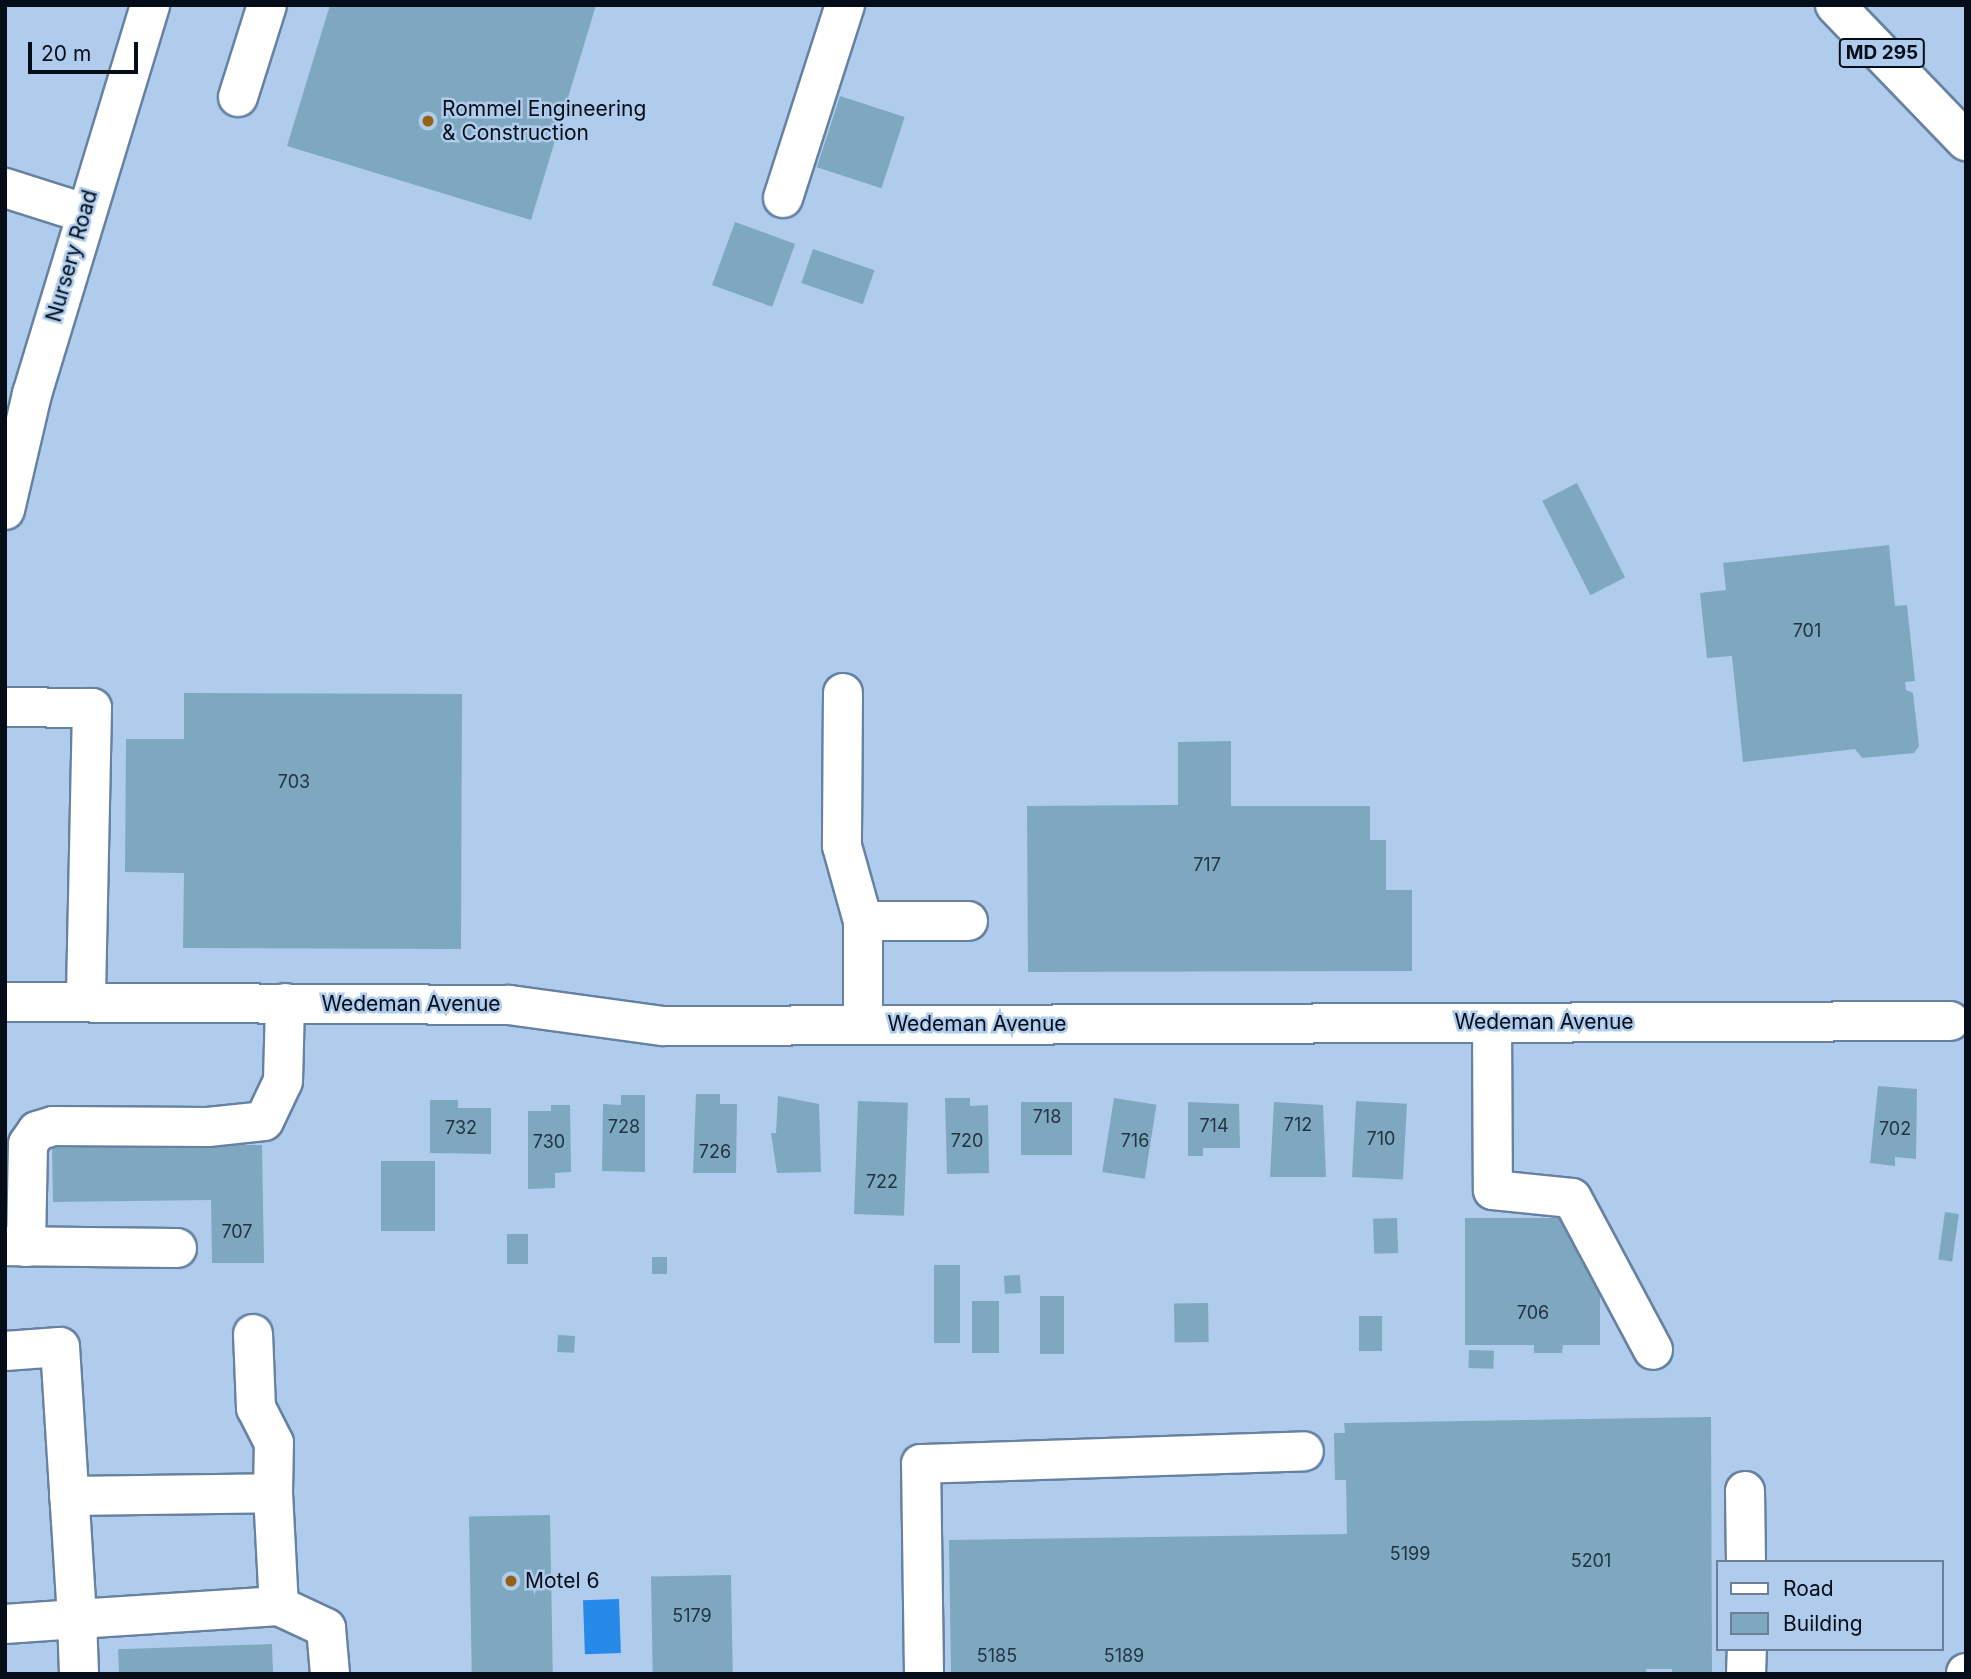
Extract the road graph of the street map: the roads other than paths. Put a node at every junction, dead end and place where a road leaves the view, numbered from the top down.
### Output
1 (150, 5) edge
2 (267, 5) edge
3 (845, 5) edge
4 (1835, 5) edge
5 (238, 97) dead end
6 (1928, 102) junction
7 (1966, 141) edge
8 (1966, 165) edge
9 (5, 188) edge
10 (783, 198) dead end
11 (84, 213) junction
12 (5, 510) edge
13 (843, 693) dead end
14 (5, 707) edge
15 (863, 921) junction
16 (968, 921) dead end
17 (5, 1002) edge
18 (86, 1002) junction
19 (285, 1003) junction
20 (1950, 1021) dead end
21 (1492, 1023) junction
22 (863, 1025) junction
23 (15, 1247) edge
24 (177, 1248) dead end
25 (253, 1334) dead end
26 (1653, 1350) dead end
27 (5, 1351) edge
28 (1304, 1451) dead end
29 (1745, 1491) dead end
30 (273, 1493) junction
31 (69, 1496) junction
32 (1746, 1560) edge
33 (279, 1606) junction
34 (77, 1619) junction
35 (5, 1624) edge
36 (1747, 1651) edge
37 (79, 1674) edge
38 (330, 1674) edge
39 (924, 1674) edge
40 (1746, 1674) edge

1 - 11 main road, Nursery Road
2 - 5 main road
3 - 10 main road
4 - 6 main road, MD 295
6 - 7 main road, MD 295
6 - 8 main road
9 - 11 main road
11 - 12 main road, Nursery Road
13 - 15 main road
14 - 18 main road
15 - 16 main road
15 - 22 main road
17 - 18 main road, Wedeman Avenue
18 - 19 main road, Wedeman Avenue
19 - 22 main road, Wedeman Avenue
19 - 23 main road
20 - 21 main road, Wedeman Avenue
21 - 22 main road, Wedeman Avenue
21 - 26 main road
23 - 24 main road
25 - 30 main road
27 - 31 main road
28 - 39 main road
29 - 32 main road
30 - 31 main road
30 - 33 main road
31 - 34 main road
33 - 34 main road
33 - 38 main road
34 - 35 main road
34 - 37 main road
36 - 40 main road

